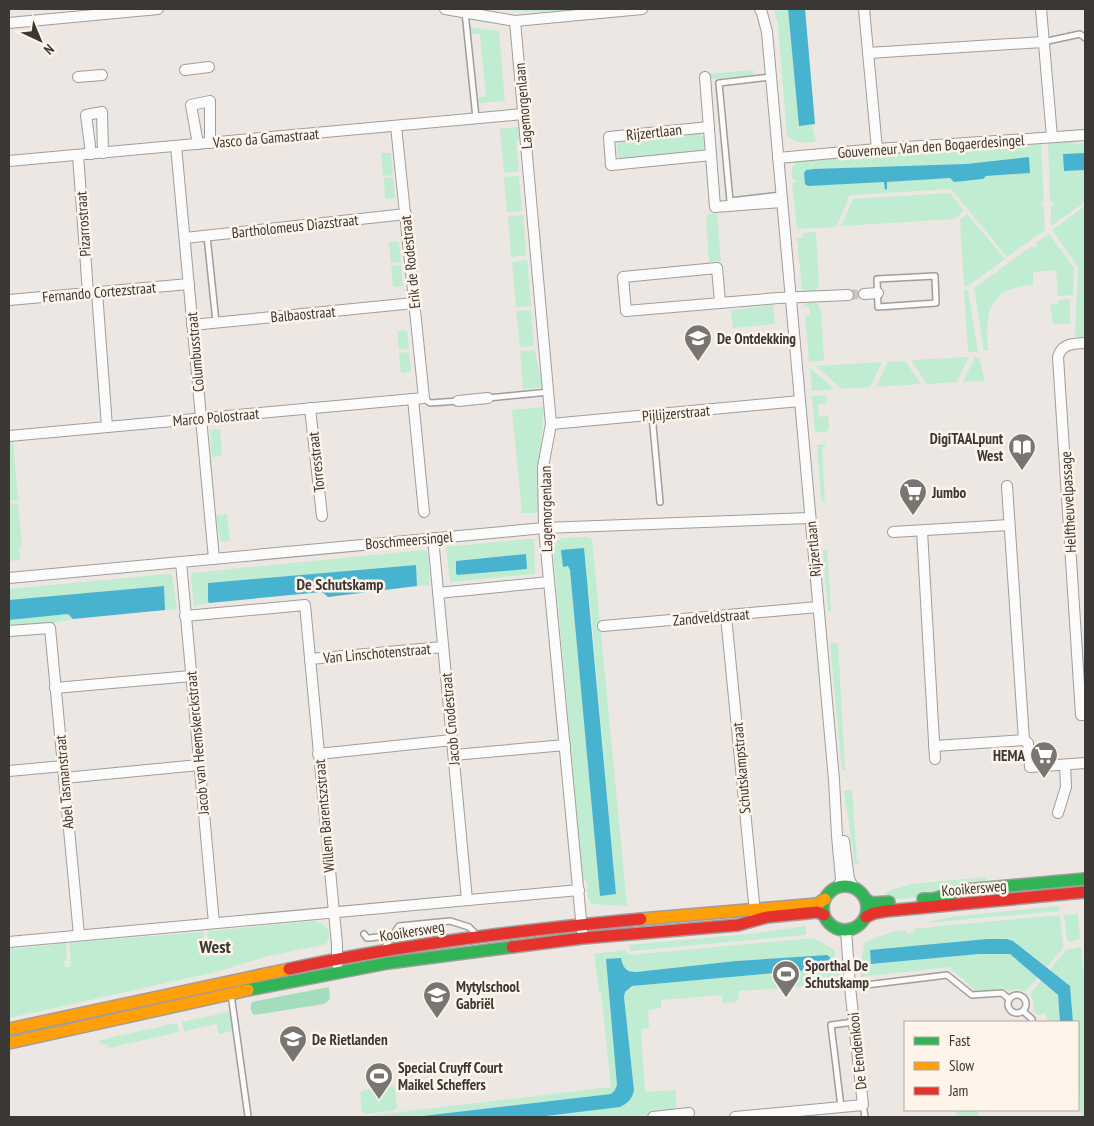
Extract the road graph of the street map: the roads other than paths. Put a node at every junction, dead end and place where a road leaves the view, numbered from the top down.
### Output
1 (158, 9) edge
2 (445, 9) edge
3 (642, 9) edge
4 (760, 9) edge
5 (864, 9) edge
6 (1040, 9) edge
7 (465, 12) junction
8 (515, 21) junction
9 (9, 23) edge
10 (1085, 38) edge
11 (1043, 42) junction
12 (868, 53) junction
13 (209, 67) dead end
14 (185, 70) dead end
15 (102, 75) dead end
16 (78, 77) dead end
17 (770, 77) junction
18 (704, 78) dead end
19 (524, 114) junction
20 (476, 118) junction
21 (396, 126) junction
22 (709, 127) junction
23 (1085, 135) edge
24 (1052, 137) junction
25 (210, 143) junction
26 (198, 144) junction
27 (176, 146) junction
28 (877, 149) junction
29 (102, 153) junction
30 (91, 154) junction
31 (78, 155) junction
32 (711, 155) junction
33 (778, 158) junction
34 (9, 161) edge
35 (782, 198) junction
36 (406, 214) junction
37 (207, 236) junction
38 (185, 238) junction
39 (189, 284) junction
40 (92, 293) junction
41 (878, 293) junction
42 (864, 294) tunnel mouth
43 (848, 295) tunnel mouth
44 (790, 298) junction
45 (9, 300) edge
46 (720, 302) junction
47 (414, 303) junction
48 (216, 322) junction
49 (192, 325) junction
50 (1085, 343) edge
51 (549, 392) junction
52 (413, 398) junction
53 (424, 398) junction
54 (488, 398) joint
55 (458, 401) joint
56 (800, 401) junction
57 (310, 408) junction
58 (652, 415) junction
59 (201, 418) junction
60 (551, 424) junction
61 (107, 427) junction
62 (9, 436) edge
63 (1007, 486) dead end
64 (660, 502) dead end
65 (424, 512) dead end
66 (322, 516) dead end
67 (810, 518) junction
68 (1009, 524) junction
69 (544, 528) junction
70 (922, 531) junction
71 (893, 532) dead end
72 (433, 538) junction
73 (214, 559) junction
74 (181, 562) junction
75 (9, 578) edge
76 (548, 582) junction
77 (438, 593) junction
78 (818, 607) junction
79 (185, 616) junction
80 (726, 616) junction
81 (603, 626) dead end
82 (9, 632) edge
83 (443, 646) junction
84 (310, 659) junction
85 (191, 676) junction
86 (1082, 681) edge
87 (55, 688) junction
88 (1085, 715) edge
89 (452, 740) junction
90 (1024, 740) junction
91 (565, 745) junction
92 (934, 746) junction
93 (318, 754) junction
94 (454, 755) junction
95 (935, 759) dead end
96 (1085, 763) edge
97 (199, 765) junction
98 (1065, 765) junction
99 (63, 766) junction
100 (9, 771) edge
101 (64, 778) junction
102 (836, 800) junction
103 (1058, 813) dead end
104 (1085, 879) edge
105 (838, 886) junction
106 (853, 887) junction
107 (578, 890) junction
108 (1085, 892) edge
109 (825, 899) junction
110 (467, 900) junction
111 (867, 900) junction
112 (333, 912) junction
113 (755, 914) junction
114 (824, 915) junction
115 (866, 917) junction
116 (214, 924) junction
117 (582, 925) junction
118 (846, 930) junction
119 (364, 934) dead end
120 (79, 935) junction
121 (392, 935) junction
122 (478, 936) junction
123 (583, 938) junction
124 (9, 942) edge
125 (383, 950) junction
126 (338, 958) junction
127 (337, 972) junction
128 (228, 981) junction
129 (850, 987) junction
130 (231, 993) junction
131 (1009, 999) junction
132 (1023, 1011) junction
133 (1032, 1021) edge
134 (854, 1022) junction
135 (9, 1029) edge
136 (9, 1043) edge
137 (863, 1105) junction
138 (841, 1107) junction
139 (689, 1113) dead end
140 (248, 1116) dead end
141 (653, 1117) edge
142 (735, 1117) edge
143 (865, 1117) edge

1 - 9 street
2 - 7 street
3 - 8 street
4 - 17 street, Rijzertlaan
5 - 12 street
6 - 11 street
7 - 8 street
7 - 20 lane
8 - 19 street, Lagemorgenlaan
10 - 11 lane
11 - 12 street
11 - 24 street
12 - 28 street
13 - 14 street
15 - 16 street
17 - 33 street, Rijzertlaan
17 - 35 lane
18 - 22 street
19 - 20 street, Vasco da Gamastraat
19 - 51 street, Lagemorgenlaan
20 - 21 street, Vasco da Gamastraat
21 - 25 street, Vasco da Gamastraat
21 - 36 street, Erik de Rodestraat
22 - 32 street
22 - 32 street, Rijzertlaan
23 - 24 street, Gouverneur Van den Bogaerdesingel
24 - 28 street, Gouverneur Van den Bogaerdesingel
25 - 26 street, Vasco da Gamastraat
25 - 26 street
26 - 27 street, Vasco da Gamastraat
27 - 29 street, Vasco da Gamastraat
27 - 38 street, Columbusstraat
28 - 33 street, Gouverneur Van den Bogaerdesingel
29 - 30 street, Vasco da Gamastraat
29 - 30 street
30 - 31 street, Vasco da Gamastraat
31 - 34 street, Vasco da Gamastraat
31 - 40 street, Pizarrostraat
32 - 35 street
33 - 35 street, Rijzertlaan
35 - 44 street, Rijzertlaan
36 - 37 street, Bartholomeus Diazstraat
36 - 47 street, Erik de Rodestraat
37 - 38 street, Bartholomeus Diazstraat
37 - 48 lane
38 - 39 street, Columbusstraat
39 - 40 street, Fernando Cortezstraat
39 - 49 street, Columbusstraat
40 - 45 street, Fernando Cortezstraat
40 - 61 street, Pizarrostraat
41 - 41 lane
41 - 42 street
43 - 44 street
44 - 46 street
44 - 56 street, Rijzertlaan
46 - 46 street
47 - 48 street, Balbaostraat
47 - 53 street, Erik de Rodestraat
48 - 49 street, Balbaostraat
49 - 59 street, Columbusstraat
50 - 86 street, Helftheuvelpassage
51 - 54 lane
51 - 60 street, Lagemorgenlaan
52 - 53 street, Marco Polostraat
52 - 57 street, Marco Polostraat
52 - 65 street
53 - 55 lane
54 - 55 street
56 - 58 street, Pijlijzerstraat
56 - 67 street, Rijzertlaan
57 - 59 street, Marco Polostraat
57 - 66 street, Torresstraat
58 - 60 street, Pijlijzerstraat
58 - 64 lane
59 - 61 street, Marco Polostraat
59 - 73 street, Columbusstraat
60 - 69 street, Lagemorgenlaan
61 - 62 street, Marco Polostraat
63 - 68 street
67 - 69 street, Boschmeersingel
67 - 78 street, Rijzertlaan
68 - 70 street
68 - 90 street
69 - 72 street, Boschmeersingel
69 - 76 street, Lagemorgenlaan
70 - 71 street
70 - 92 street
72 - 73 street, Boschmeersingel
72 - 77 street, Jacob Cnodestraat
73 - 74 street, Boschmeersingel
74 - 75 street, Boschmeersingel
74 - 79 street, Jacob van Heemskerckstraat
76 - 77 street
76 - 91 street, Lagemorgenlaan
77 - 83 street, Jacob Cnodestraat
78 - 80 street, Zandveldstraat
78 - 102 street, Rijzertlaan
79 - 84 street
79 - 85 street, Jacob van Heemskerckstraat
80 - 81 street, Zandveldstraat
80 - 113 street, Schutskampstraat
82 - 87 street, Abel Tasmanstraat
83 - 84 street, Van Linschotenstraat
83 - 89 street, Jacob Cnodestraat
84 - 93 street, Willem Barentszstraat
85 - 87 street
85 - 97 street, Jacob van Heemskerckstraat
86 - 88 street, Helftheuvelpassage
87 - 99 street, Abel Tasmanstraat
89 - 93 street
89 - 94 street, Jacob Cnodestraat
90 - 92 street
90 - 98 street
91 - 94 street
91 - 107 street, Lagemorgenlaan
92 - 95 street
93 - 112 street, Willem Barentszstraat
94 - 110 street, Jacob Cnodestraat
96 - 98 street
97 - 101 street
97 - 116 street, Jacob van Heemskerckstraat
98 - 103 street
99 - 100 street
99 - 101 street, Abel Tasmanstraat
101 - 120 street, Abel Tasmanstraat
102 - 105 street, Rijzertlaan
102 - 106 street, Rijzertlaan
104 - 111 street, Kooikersweg
105 - 106 street
105 - 109 street
106 - 111 street
107 - 110 street, Kooikersweg
107 - 117 street, Lagemorgenlaan
108 - 115 street, Kooikersweg
109 - 113 street, Kooikersweg
109 - 114 street
110 - 112 street, Kooikersweg
111 - 115 street
112 - 116 street, Kooikersweg
112 - 126 street, Willem Barentszstraat
113 - 114 street, Kooikersweg
113 - 117 street, Kooikersweg
113 - 123 street, Kooikersweg
114 - 118 street
115 - 118 street
116 - 120 street, Kooikersweg
117 - 122 street, Kooikersweg
117 - 123 street, Lagemorgenlaan
118 - 129 street, De Eendenkooi
119 - 121 lane
120 - 124 street, Kooikersweg
121 - 122 lane
121 - 125 lane
122 - 125 street, Kooikersweg
123 - 127 street, Kooikersweg
125 - 126 street, Kooikersweg
126 - 127 street, Willem Barentszstraat
126 - 128 street, Kooikersweg
127 - 130 street, Kooikersweg
128 - 130 lane
128 - 135 street, Kooikersweg
129 - 131 lane
129 - 134 street, De Eendenkooi
130 - 136 street, Kooikersweg
130 - 140 lane
131 - 132 lane
131 - 132 lane
132 - 133 lane
134 - 137 street, De Eendenkooi
134 - 138 lane
137 - 138 street, De Eendenkooi
137 - 143 lane
138 - 142 street, De Eendenkooi
139 - 141 street

